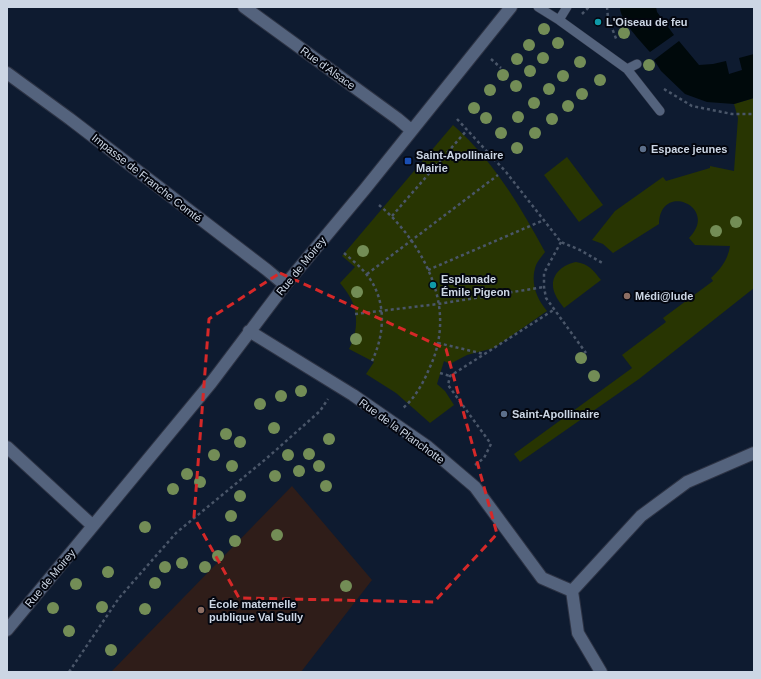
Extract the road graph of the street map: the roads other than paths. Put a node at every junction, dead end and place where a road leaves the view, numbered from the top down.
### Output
1 (244, 7) edge
2 (511, 7) edge
3 (538, 7) edge
4 (567, 7) edge
5 (559, 20) junction
6 (637, 64) road end
7 (627, 69) junction
8 (7, 73) edge
9 (660, 111) dead end
10 (411, 130) junction
11 (285, 285) junction
12 (249, 331) junction
13 (7, 447) edge
14 (754, 454) edge
15 (93, 526) junction
16 (572, 591) junction
17 (7, 630) edge
18 (601, 672) edge

1 - 10 street, Rue d'Alsace
2 - 10 street, Rue de Moirey
3 - 5 lane
4 - 5 lane
5 - 7 lane
6 - 7 lane
7 - 9 lane
8 - 11 street, Impasse de Franche Comté
10 - 11 street, Rue de Moirey
11 - 12 street, Rue de Moirey
12 - 15 street, Rue de Moirey
12 - 16 street, Rue de la Planchotte
13 - 15 street
14 - 16 street
15 - 17 street, Rue de Moirey
16 - 18 street

